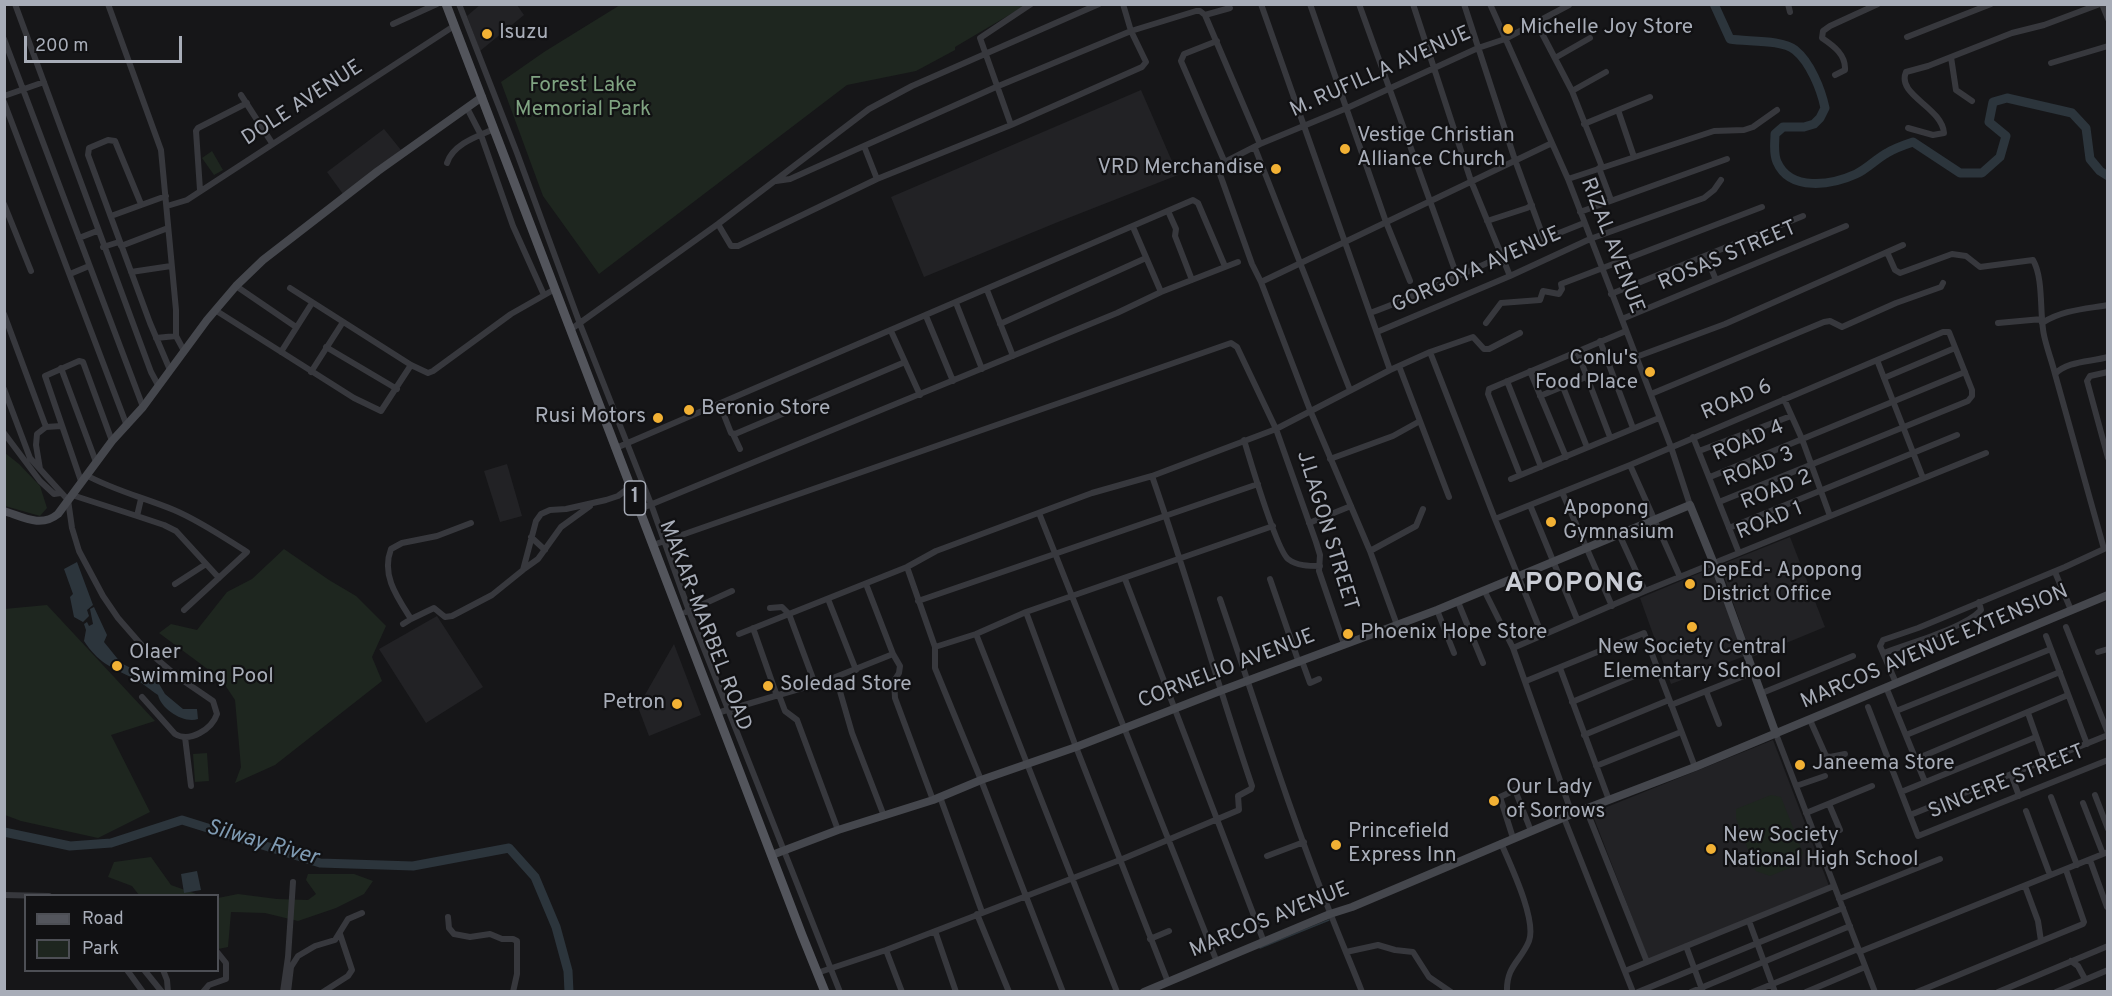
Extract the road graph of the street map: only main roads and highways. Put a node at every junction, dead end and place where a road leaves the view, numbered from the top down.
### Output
1 (446, 4) edge
2 (825, 992) edge

1 - 2 main road, MAKAR-MARBEL ROAD / 1

